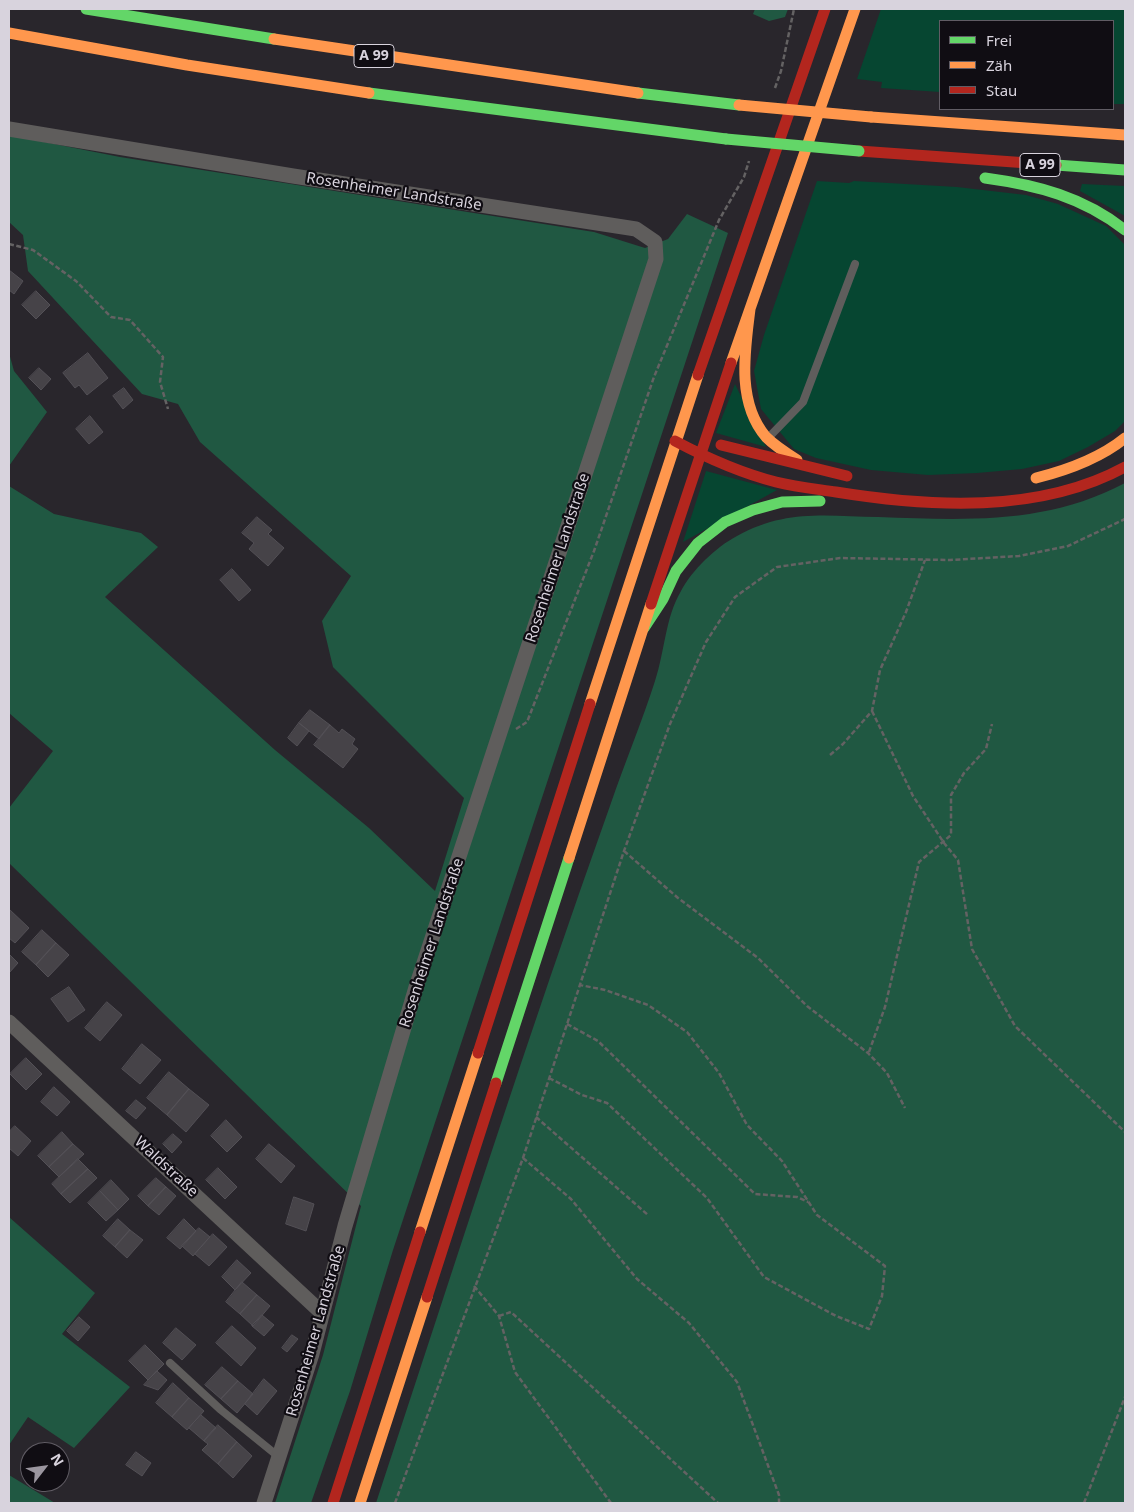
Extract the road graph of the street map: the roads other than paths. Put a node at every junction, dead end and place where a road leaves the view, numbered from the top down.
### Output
1 (86, 9) edge
2 (825, 9) edge
3 (855, 9) edge
4 (9, 33) edge
5 (9, 129) edge
6 (1125, 135) edge
7 (955, 159) junction
8 (1125, 170) edge
9 (1125, 230) edge
10 (855, 264) dead end
11 (750, 309) junction
12 (768, 438) junction
13 (1125, 438) edge
14 (675, 441) junction
15 (704, 441) junction
16 (700, 455) junction
17 (806, 467) junction
18 (1125, 467) edge
19 (859, 479) dead end
20 (1023, 481) dead end
21 (866, 498) junction
22 (644, 628) junction
23 (9, 1022) edge
24 (322, 1313) junction
25 (170, 1363) dead end
26 (279, 1457) junction
27 (264, 1503) edge
28 (333, 1503) edge
29 (360, 1503) edge

1 - 6 main road, A 99, bridge
2 - 14 main road
3 - 11 main road
4 - 7 main road, A 99, bridge
5 - 24 street, Rosenheimer Landstraße
7 - 8 main road, A 99
7 - 9 main road
10 - 12 lane
11 - 12 main road
11 - 15 main road
12 - 17 main road
13 - 20 main road
14 - 15 main road
14 - 16 main road
14 - 28 main road
15 - 16 main road
15 - 17 main road
16 - 21 main road
16 - 22 main road
17 - 19 main road
18 - 21 main road
21 - 22 main road
22 - 29 main road
23 - 24 street, Waldstraße
24 - 26 street, Rosenheimer Landstraße
25 - 26 lane
26 - 27 street, Rosenheimer Landstraße

